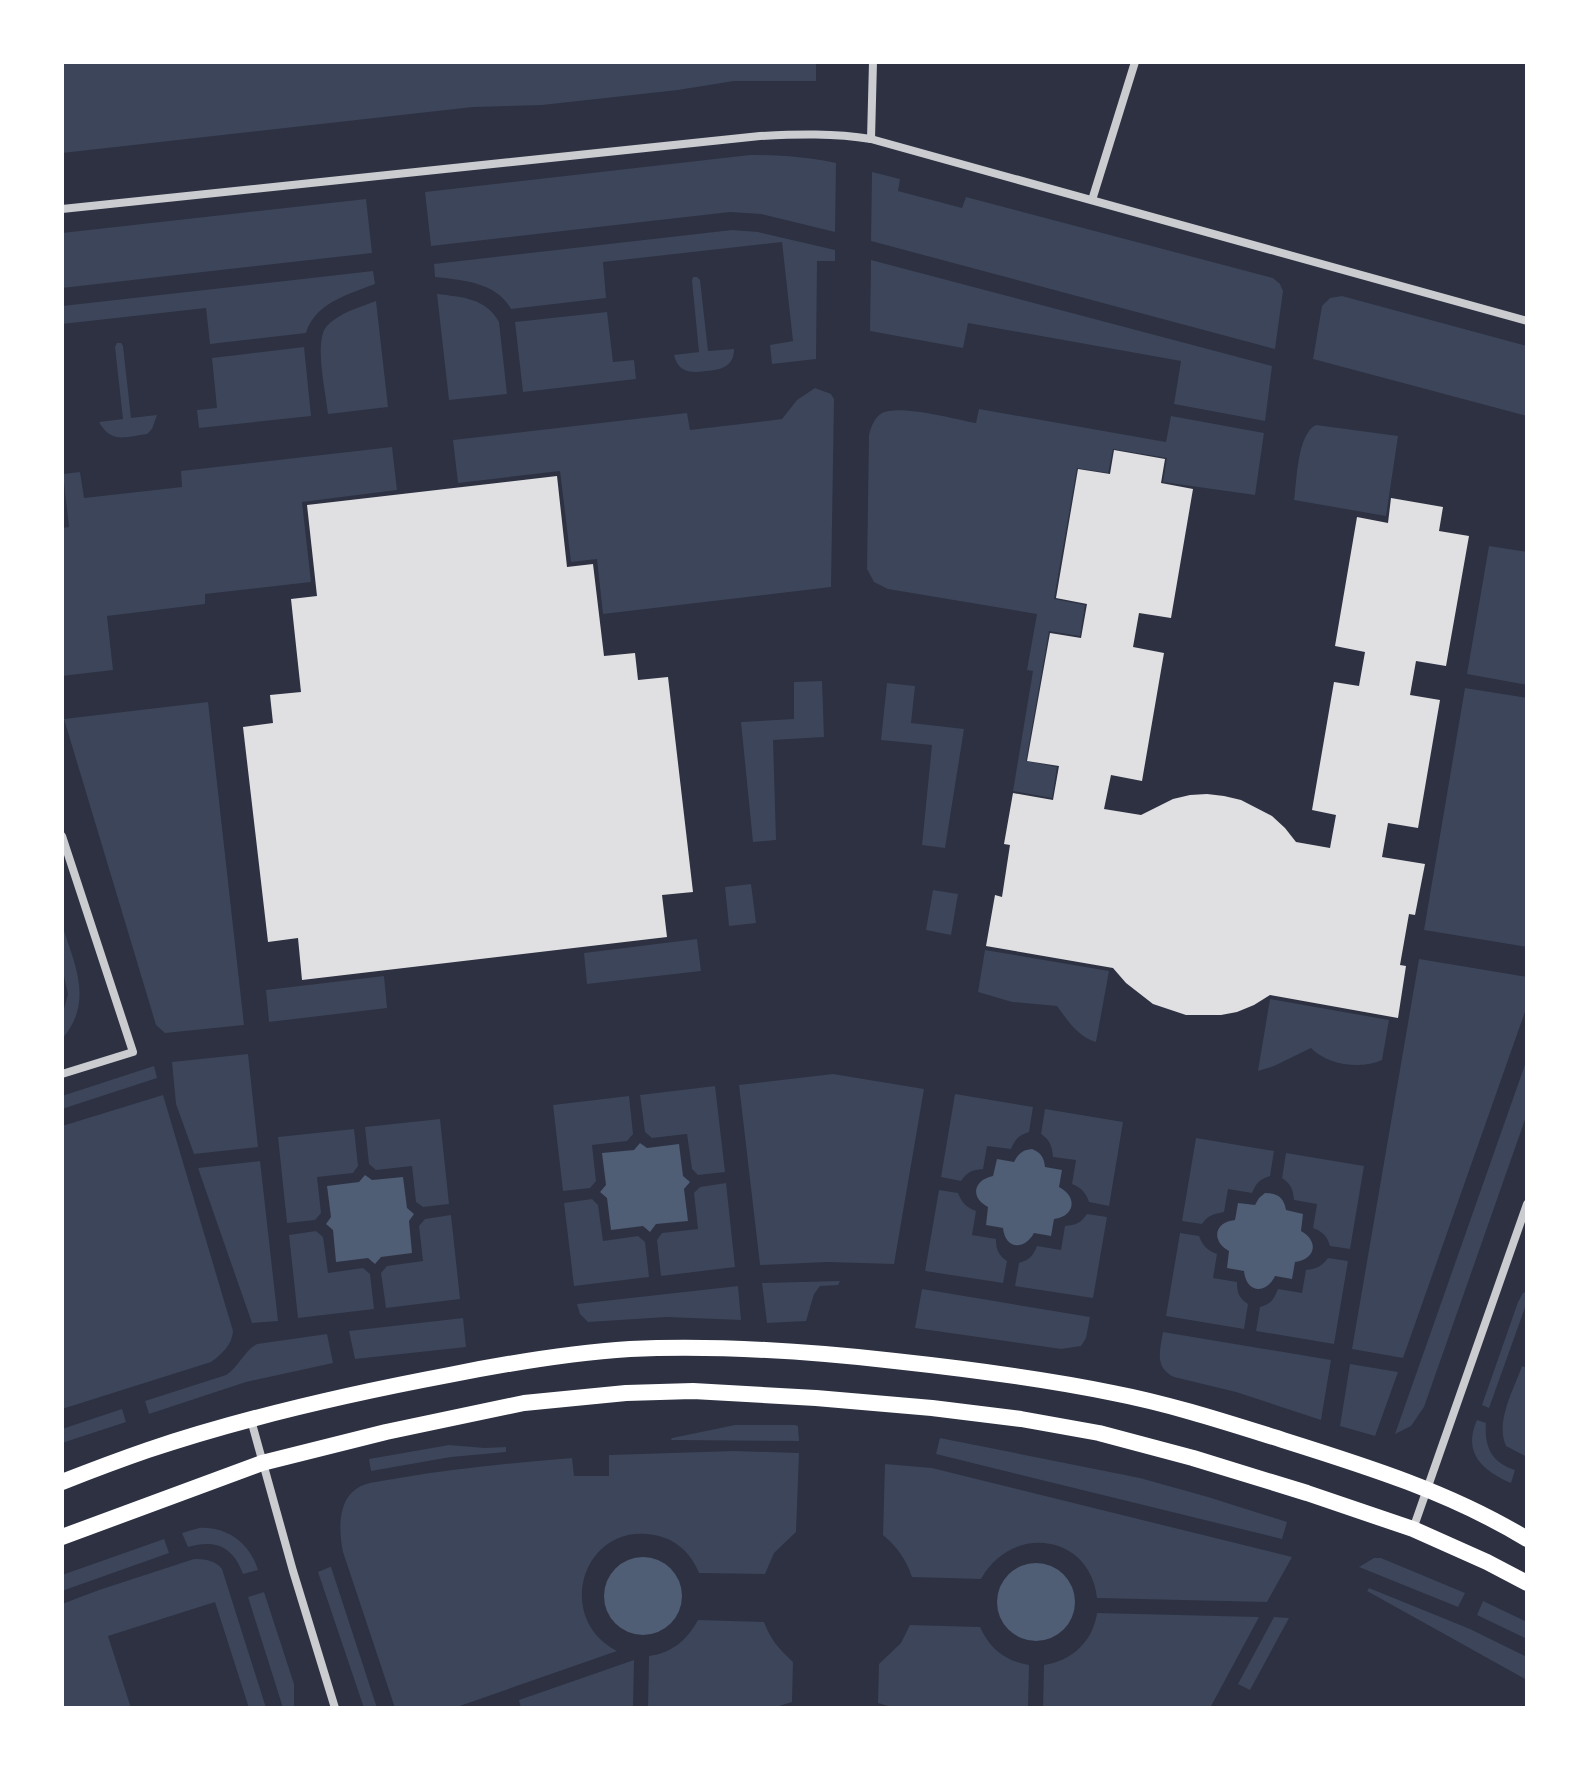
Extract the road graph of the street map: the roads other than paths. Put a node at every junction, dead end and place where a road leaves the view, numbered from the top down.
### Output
1 (873, 62) edge
2 (1135, 62) edge
3 (871, 139) junction
4 (1092, 200) junction
5 (62, 209) edge
6 (1527, 321) edge
7 (62, 836) edge
8 (62, 1074) edge
9 (1527, 1204) edge
10 (251, 1419) junction
11 (262, 1463) junction
12 (62, 1482) edge
13 (1428, 1489) junction
14 (1413, 1529) junction
15 (62, 1537) edge
16 (1527, 1539) edge
17 (1527, 1583) edge
18 (335, 1708) edge

1 - 3 street
2 - 4 street
3 - 4 street
3 - 5 street
4 - 6 street
7 - 8 street
9 - 13 street
10 - 11 street
10 - 12 main road
10 - 13 main road
11 - 14 main road
11 - 15 main road
11 - 18 street
13 - 14 street
13 - 16 main road
14 - 17 main road

